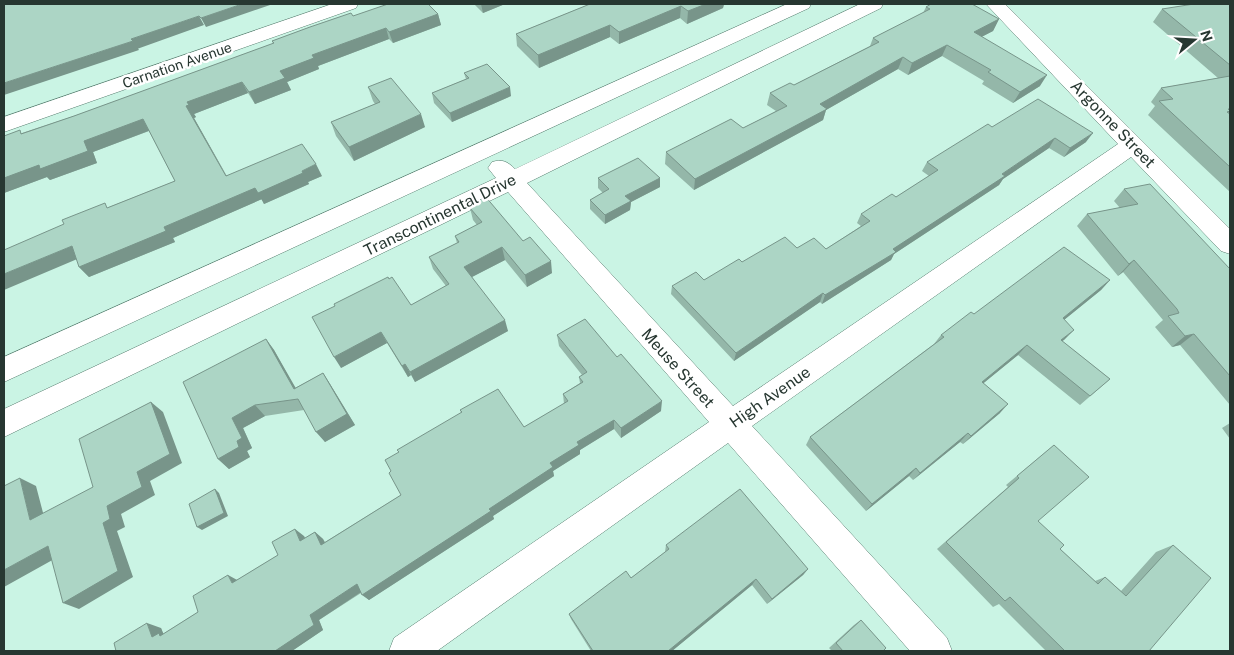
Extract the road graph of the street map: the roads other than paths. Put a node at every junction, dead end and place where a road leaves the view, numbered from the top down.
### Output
1 (349, 4) edge
2 (802, 4) edge
3 (874, 4) edge
4 (995, 4) edge
5 (4, 125) edge
6 (1134, 144) junction
7 (484, 150) junction
8 (511, 181) junction
9 (1230, 244) edge
10 (4, 370) edge
11 (4, 423) edge
12 (730, 424) junction
13 (407, 651) edge
14 (934, 651) edge

1 - 5 street, Carnation Avenue
2 - 7 street
3 - 8 street, Transcontinental Drive
4 - 6 street, Argonne Street
6 - 9 street, Argonne Street
6 - 12 street, High Avenue
7 - 8 street, Meuse Street
7 - 10 street
8 - 11 street, Transcontinental Drive
8 - 12 street, Meuse Street
12 - 13 street, High Avenue
12 - 14 street, Meuse Street

